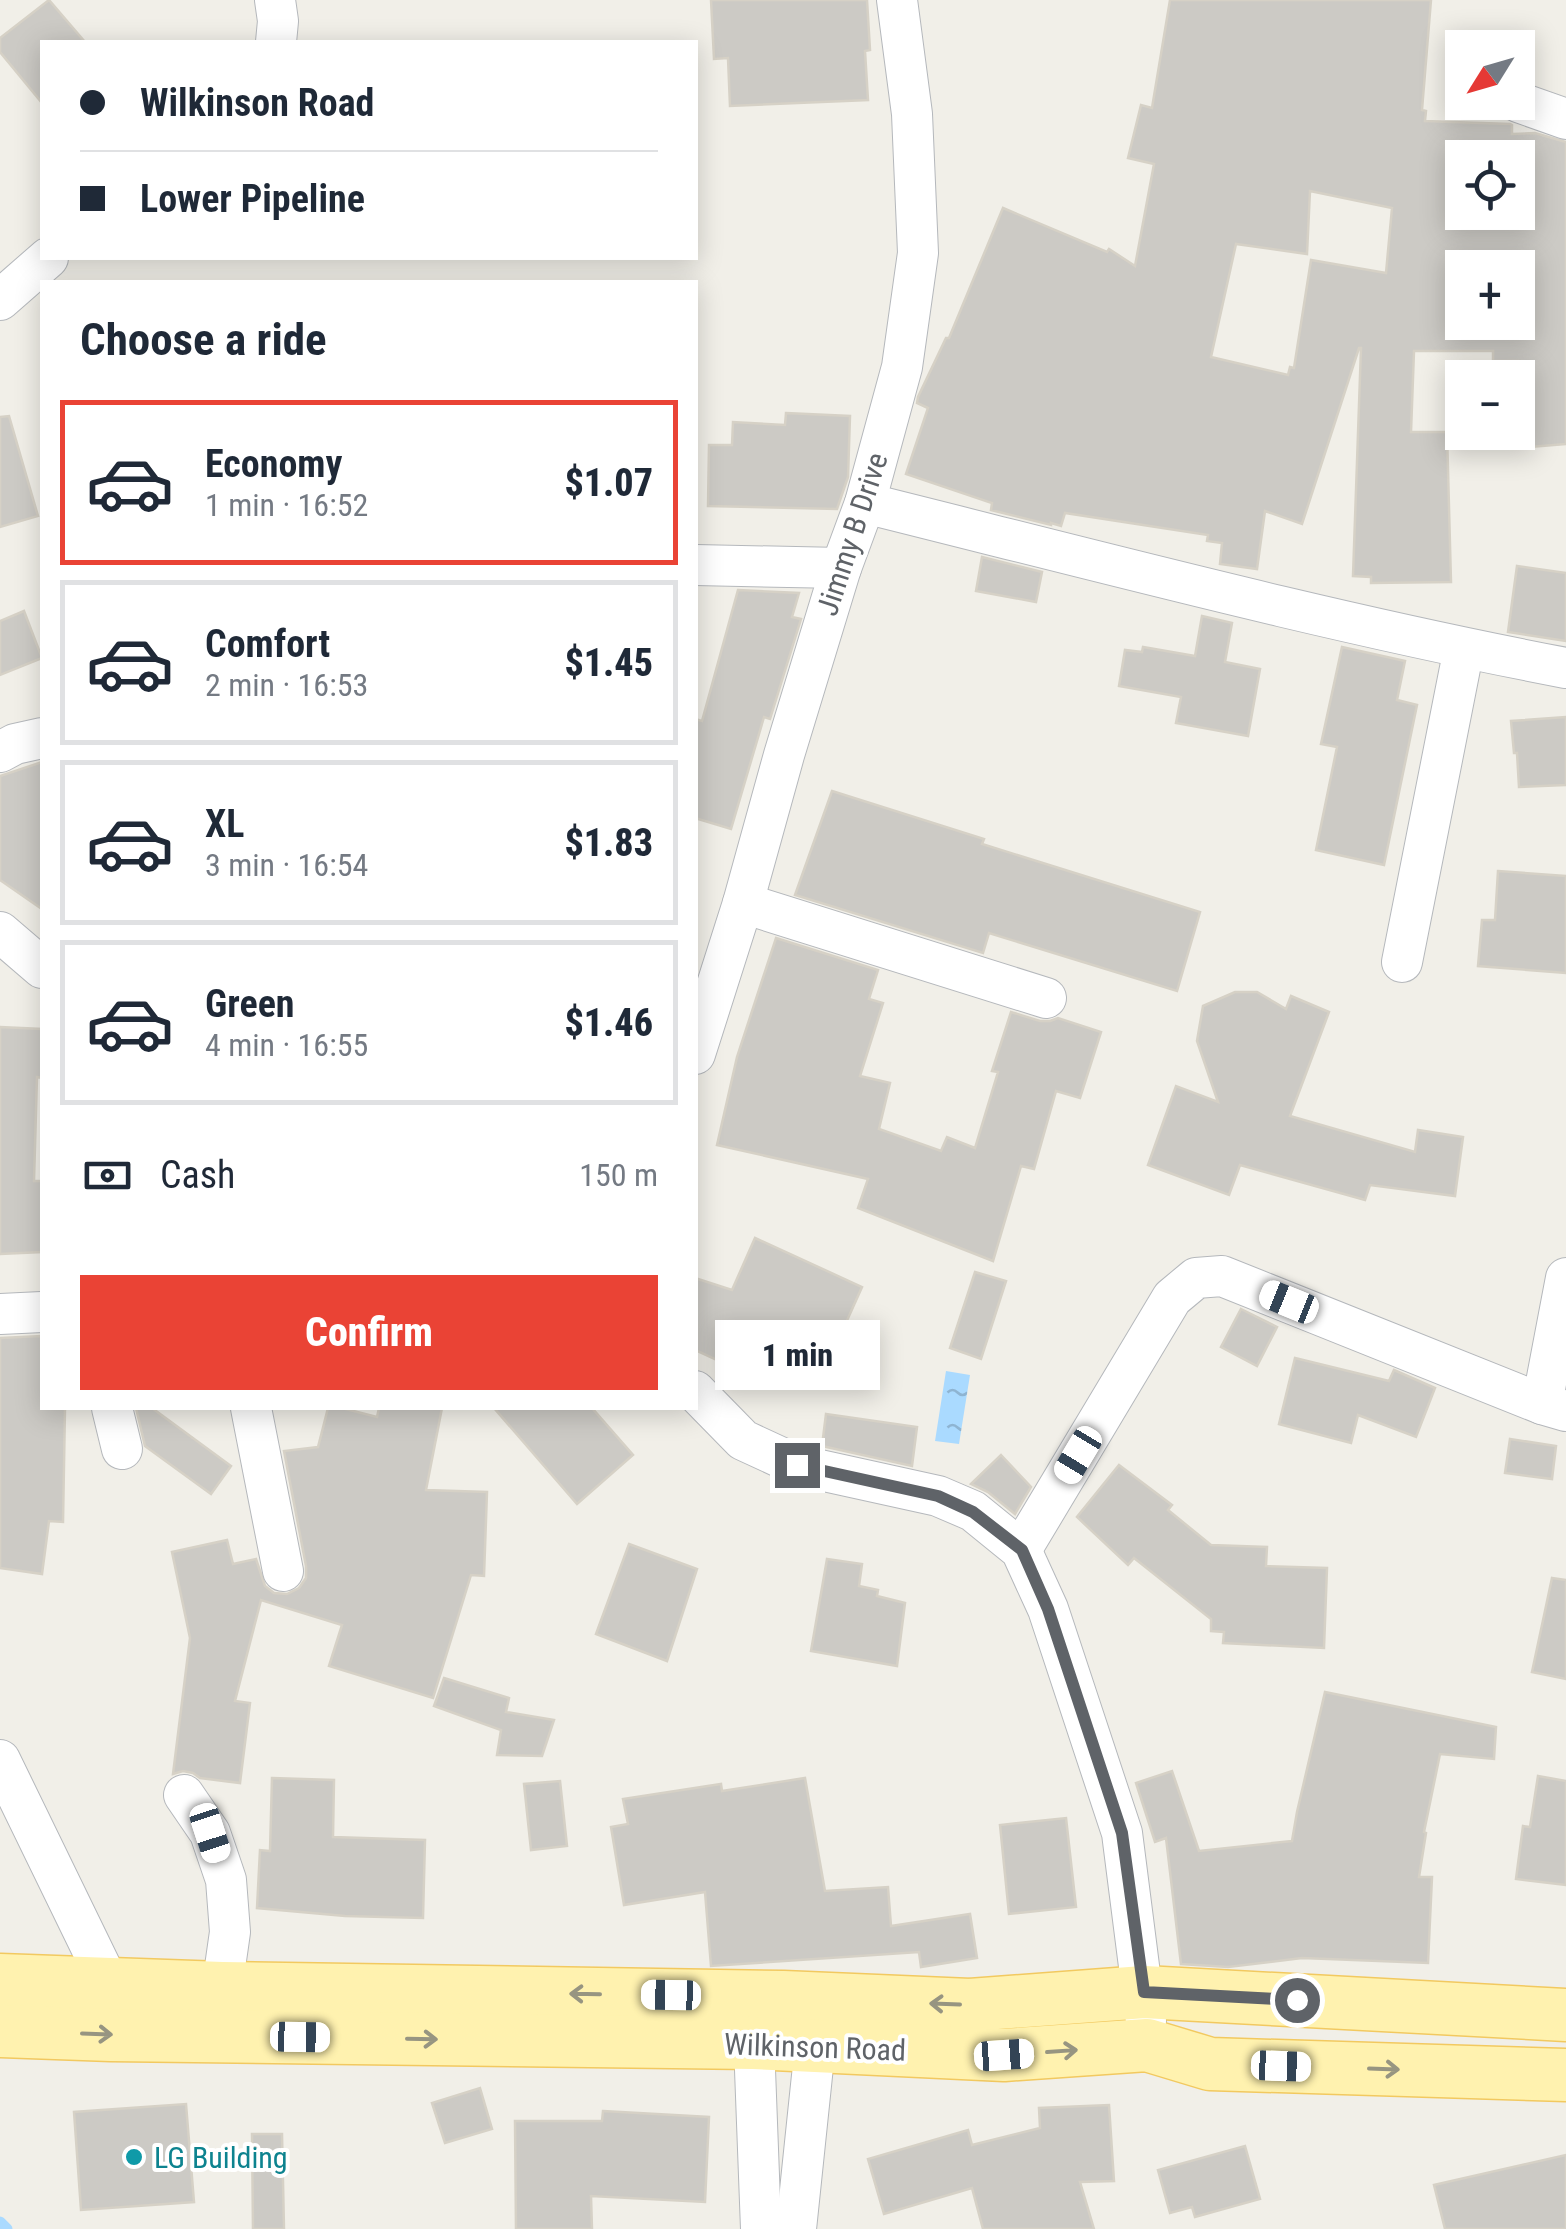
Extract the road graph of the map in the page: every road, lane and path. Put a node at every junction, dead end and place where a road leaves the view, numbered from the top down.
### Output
1 (275, 0) edge
2 (897, 0) edge
3 (276, 40) edge
4 (1535, 108) edge
5 (1566, 119) edge
6 (46, 260) edge
7 (0, 300) edge
8 (865, 503) junction
9 (698, 566) edge
10 (841, 568) junction
11 (1464, 648) junction
12 (1566, 668) edge
13 (40, 738) edge
14 (0, 752) edge
15 (742, 903) junction
16 (0, 932) edge
17 (1402, 962) dead end
18 (40, 966) edge
19 (1046, 998) dead end
20 (698, 1044) edge
21 (1566, 1278) edge
22 (40, 1312) edge
23 (0, 1314) edge
24 (698, 1395) edge
25 (1554, 1407) edge
26 (112, 1410) edge
27 (251, 1410) edge
28 (122, 1449) dead end
29 (1022, 1550) junction
30 (283, 1571) dead end
31 (0, 1760) edge
32 (184, 1795) dead end
33 (0, 1980) edge
34 (108, 1984) junction
35 (222, 1988) junction
36 (1144, 1992) junction
37 (1566, 2015) edge
38 (0, 2031) edge
39 (754, 2043) junction
40 (1147, 2045) junction
41 (815, 2047) junction
42 (1566, 2075) edge
43 (762, 2229) edge
44 (796, 2229) edge

1 - 3 street
2 - 8 street, Jimmy B Drive
4 - 5 street
6 - 7 street
8 - 10 street, Jimmy B Drive
8 - 11 street
9 - 10 street
10 - 15 street, Jimmy B Drive
11 - 12 street
11 - 17 street
13 - 14 street
15 - 19 street
15 - 20 street, Jimmy B Drive
16 - 18 street
21 - 25 street
22 - 23 street
24 - 29 street
25 - 29 street
26 - 28 street
27 - 30 street
29 - 36 street
31 - 34 street
32 - 35 street
33 - 34 main road, Wilkinson Road
34 - 35 main road, Wilkinson Road
36 -> 35 main road, Wilkinson Road
36 - 37 main road, Wilkinson Road
36 - 40 street
38 -> 39 main road, Wilkinson Road
39 - 41 main road, Wilkinson Road
39 - 43 street
41 -> 40 main road, Wilkinson Road
40 -> 42 main road, Wilkinson Road
41 - 44 street

